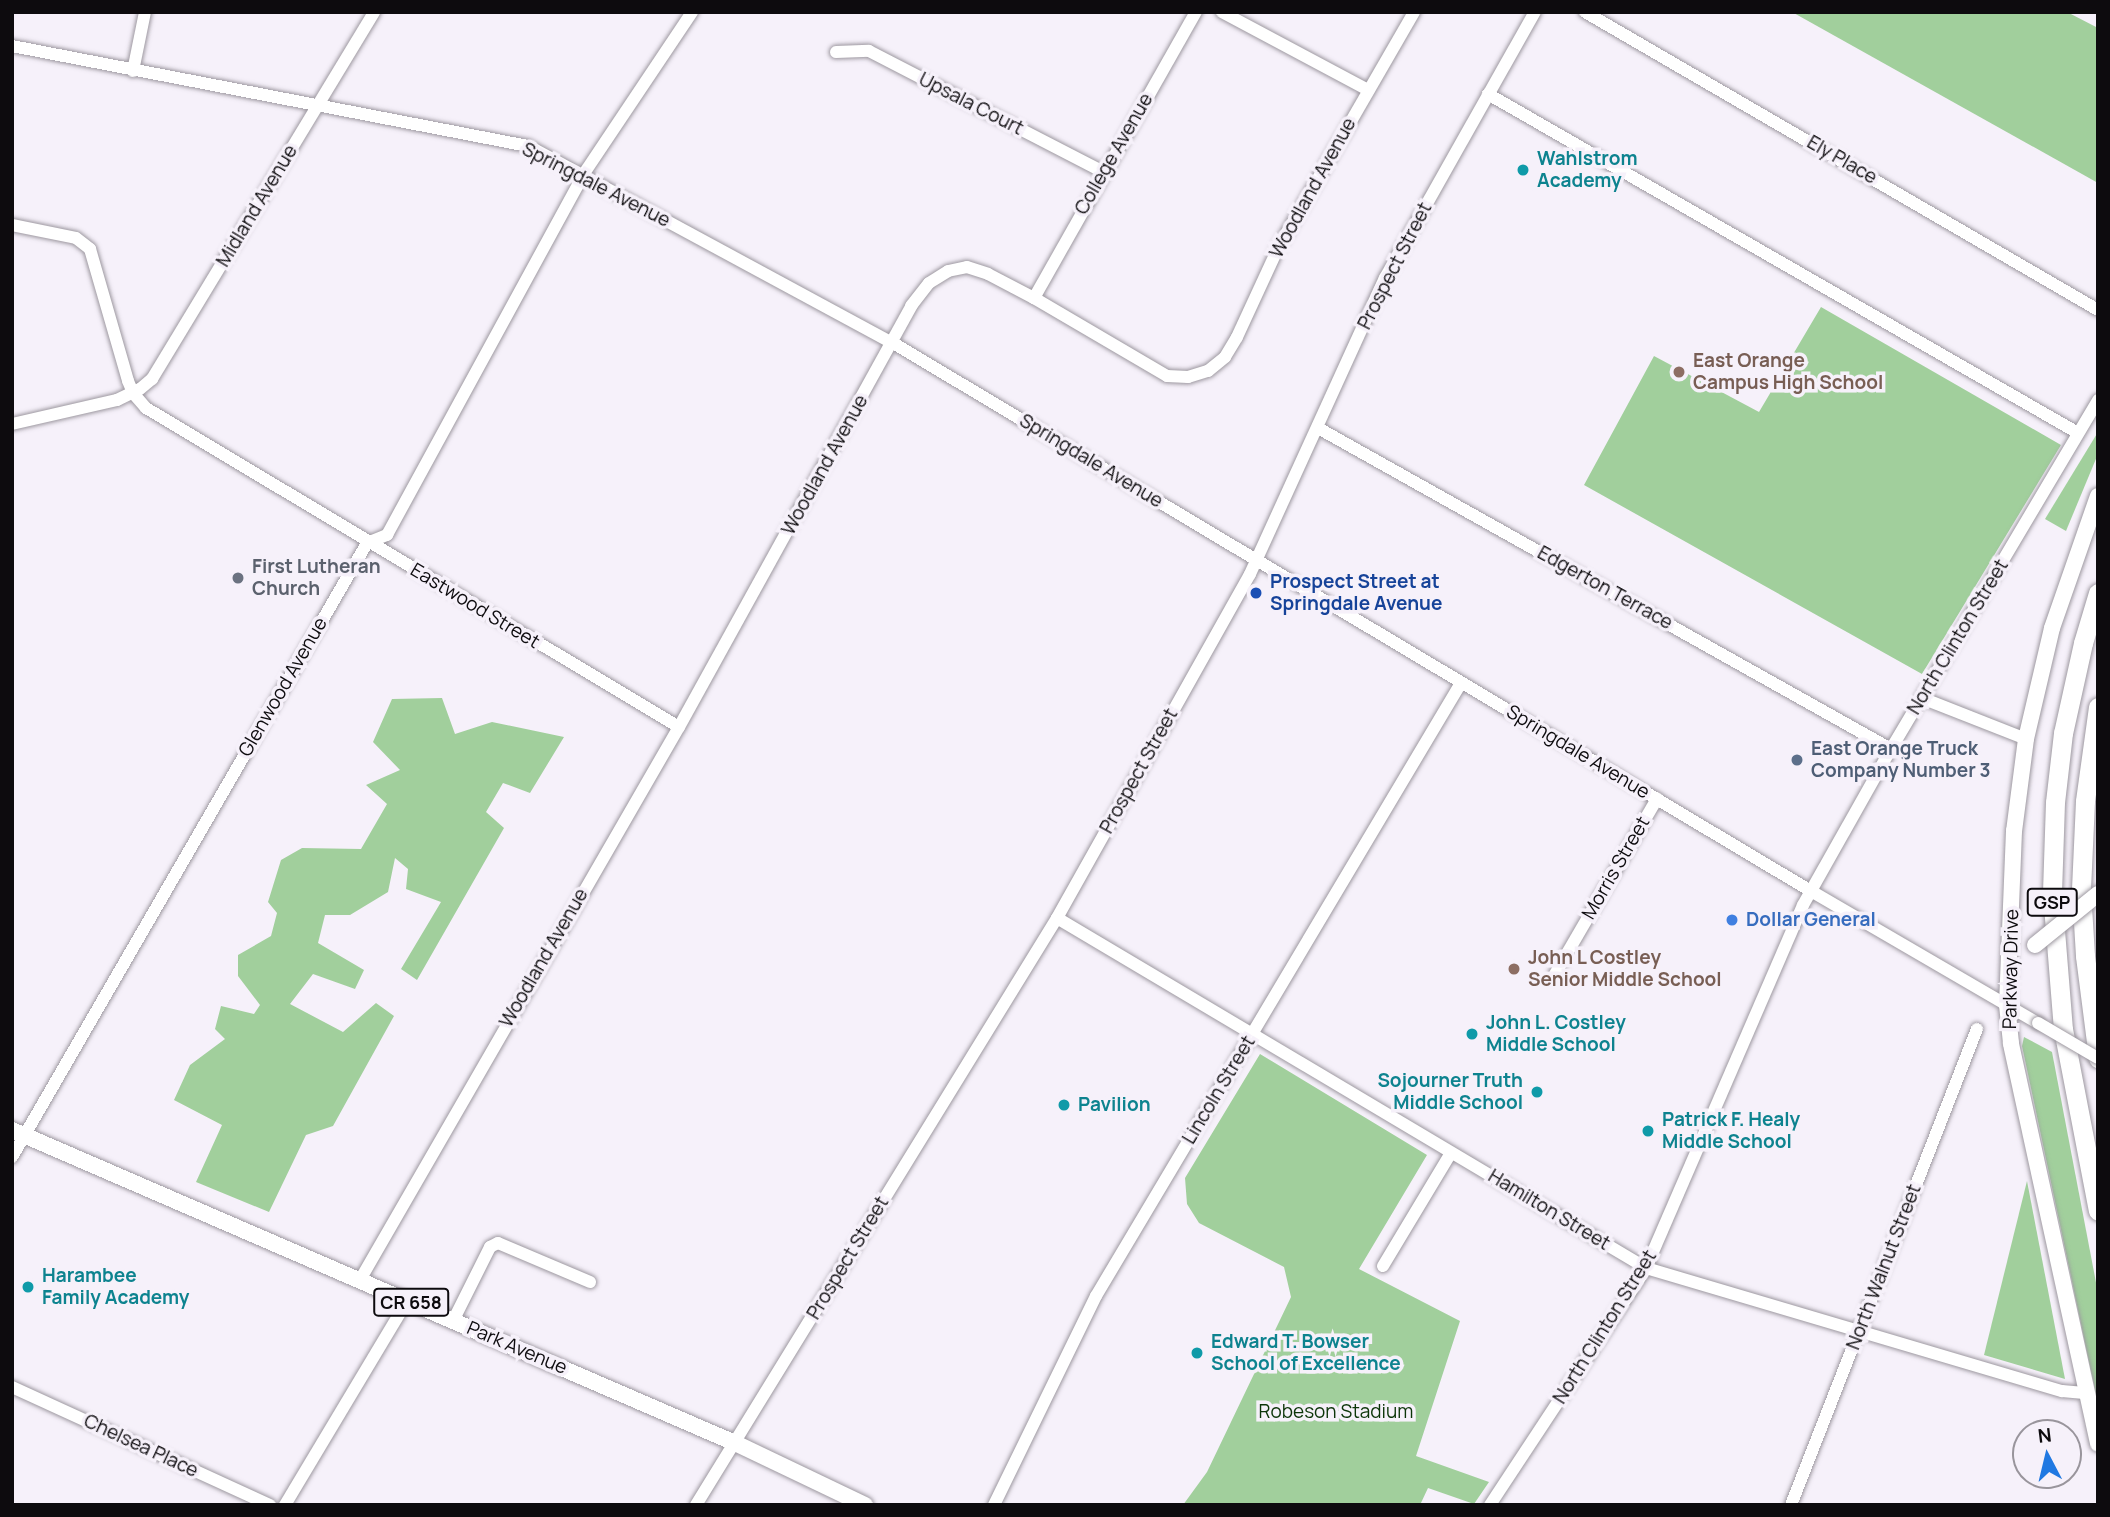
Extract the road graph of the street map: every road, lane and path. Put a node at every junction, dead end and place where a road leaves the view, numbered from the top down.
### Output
1 (145, 12) edge
2 (374, 12) edge
3 (692, 12) edge
4 (1196, 12) edge
5 (1222, 12) edge
6 (1414, 12) edge
7 (1535, 12) edge
8 (1585, 12) edge
9 (12, 46) edge
10 (836, 52) dead end
11 (133, 71) junction
12 (1368, 90) junction
13 (1488, 94) junction
14 (318, 106) junction
15 (1103, 172) junction
16 (583, 175) junction
17 (12, 225) edge
18 (1034, 298) junction
19 (2098, 310) edge
20 (893, 343) junction
21 (133, 393) junction
22 (2098, 400) edge
23 (12, 424) edge
24 (1318, 428) junction
25 (2078, 433) junction
26 (2098, 496) edge
27 (367, 543) junction
28 (1257, 561) junction
29 (2098, 593) edge
30 (1461, 683) junction
31 (1922, 698) junction
32 (2098, 707) edge
33 (679, 727) junction
34 (2026, 740) junction
35 (1891, 749) junction
36 (1657, 799) junction
37 (1811, 891) junction
38 (2098, 894) edge
39 (2012, 914) junction
40 (1057, 918) junction
41 (1555, 974) dead end
42 (2007, 1005) junction
43 (1976, 1029) dead end
44 (1252, 1034) junction
45 (2098, 1058) edge
46 (18, 1132) edge
47 (1451, 1153) junction
48 (12, 1157) edge
49 (2098, 1211) edge
50 (1383, 1266) dead end
51 (1646, 1268) junction
52 (360, 1279) junction
53 (590, 1282) dead end
54 (407, 1301) junction
55 (453, 1321) junction
56 (1860, 1330) junction
57 (12, 1387) edge
58 (2087, 1393) junction
59 (735, 1443) junction
60 (2098, 1444) edge
61 (270, 1505) edge
62 (285, 1505) edge
63 (696, 1505) edge
64 (864, 1505) edge
65 (994, 1505) edge
66 (1490, 1505) edge
67 (1791, 1505) edge

1 - 11 street
2 - 14 street, Midland Avenue
3 - 16 street, Glenwood Avenue
4 - 15 street, College Avenue
5 - 12 street
6 - 12 street, Woodland Avenue
7 - 13 street, Prospect Street
8 - 19 street, Ely Place
9 - 11 street, Springdale Avenue
10 - 15 street, Upsala Court
11 - 14 street, Springdale Avenue
12 - 18 street, Woodland Avenue
13 - 24 street, Prospect Street
13 - 25 street
14 - 16 street, Springdale Avenue
14 - 21 street, Midland Avenue
15 - 18 street, College Avenue
16 - 20 street, Springdale Avenue
16 - 27 street, Glenwood Avenue
17 - 21 street
18 - 20 street, Woodland Avenue
20 - 28 street, Springdale Avenue
20 - 33 street, Woodland Avenue
21 - 23 street
21 - 27 street, Eastwood Street
22 - 25 street, North Clinton Street
24 - 28 street, Prospect Street
24 - 35 street, Edgerton Terrace
25 - 31 street, North Clinton Street
26 - 34 main road, Parkway Drive
27 - 33 street, Eastwood Street
27 - 46 street, Glenwood Avenue
28 - 30 street, Springdale Avenue
28 - 40 street, Prospect Street
29 - 49 highway, GSP
30 - 36 street, Springdale Avenue
30 - 44 street, Lincoln Street
31 - 34 street
31 - 35 street, North Clinton Street
32 - 45 highway, GSP
33 - 52 street, Woodland Avenue
34 - 39 main road, Parkway Drive
35 - 37 street, North Clinton Street
36 - 37 street, Springdale Avenue
36 - 41 street, Morris Street
37 - 42 street, Springdale Avenue
37 - 51 street, North Clinton Street
38 - 39 main road, bridge
39 - 42 main road, Parkway Drive
40 - 44 street, Hamilton Street
40 - 59 street, Prospect Street
42 - 45 street, Springdale Avenue, bridge
42 - 58 main road, Parkway Drive
43 - 56 street, North Walnut Street
44 - 47 street, Hamilton Street
44 - 65 street, Lincoln Street
46 - 48 street, Glenwood Avenue
46 - 52 main road, Park Avenue / CR 658
47 - 50 street
47 - 51 street, Hamilton Street
51 - 56 street, Hamilton Street
51 - 66 street, North Clinton Street
52 - 54 main road, Park Avenue / CR 658
53 - 55 street
54 - 55 main road, Park Avenue / CR 658
54 - 62 street
55 - 59 main road, Park Avenue / CR 658
56 - 58 street, Hamilton Street
56 - 67 street, North Walnut Street
57 - 61 street, Chelsea Place
58 - 60 main road, Parkway Drive
59 - 63 street, Prospect Street
59 - 64 main road, Park Avenue / CR 658

